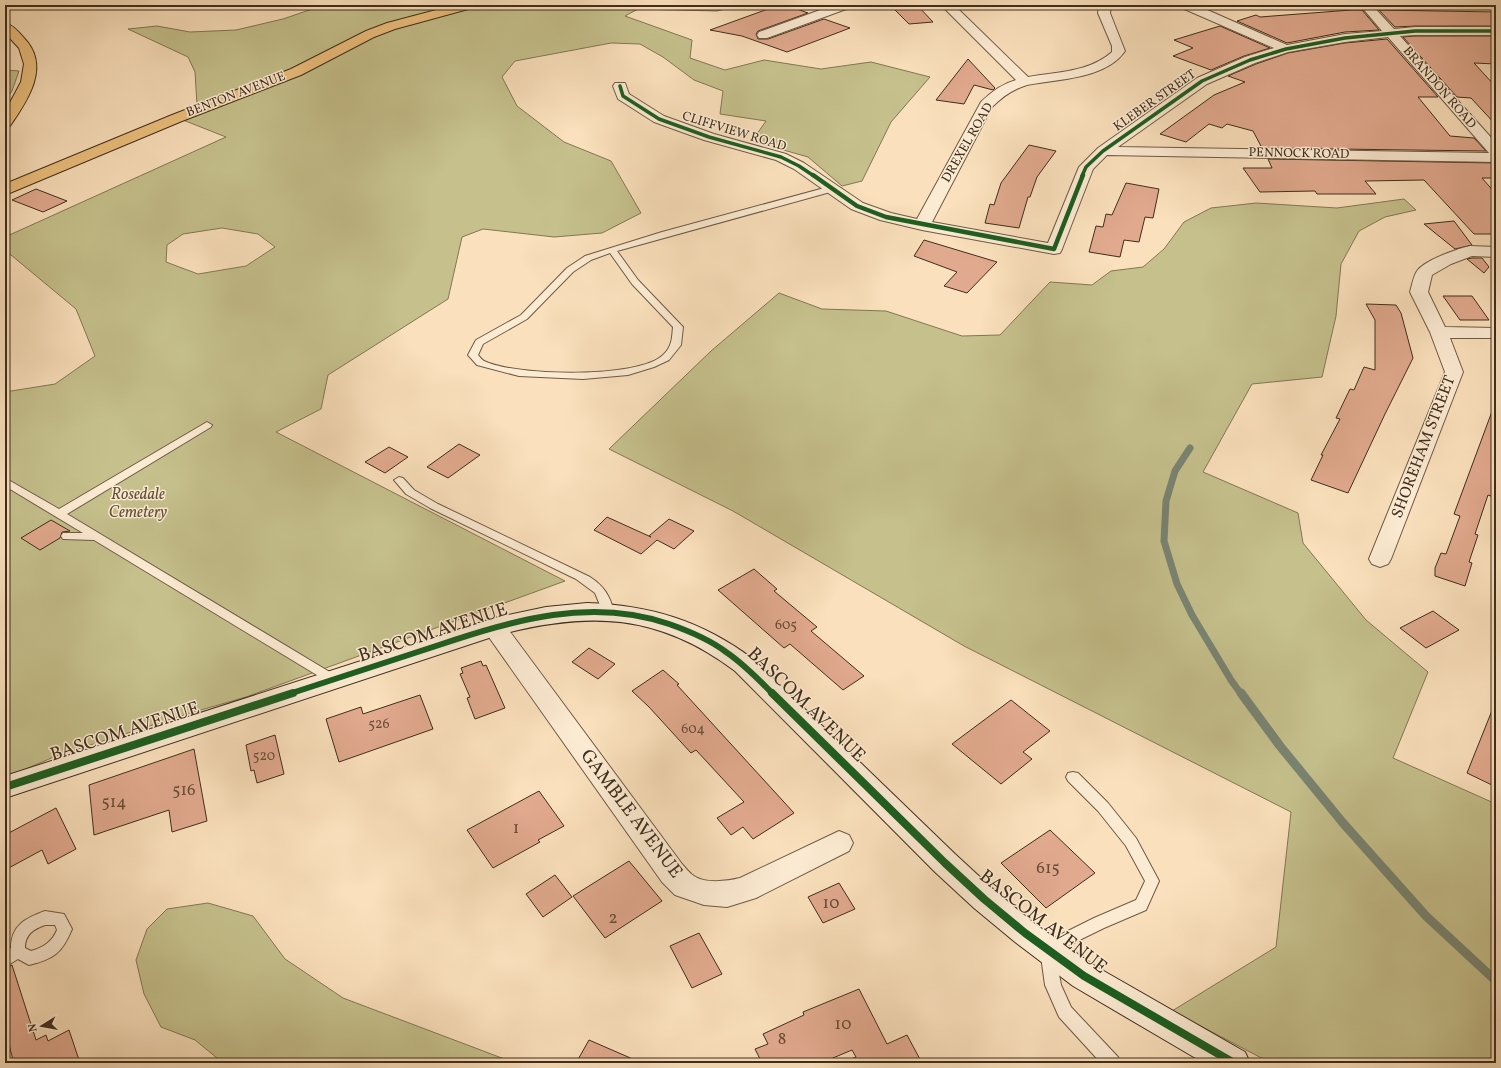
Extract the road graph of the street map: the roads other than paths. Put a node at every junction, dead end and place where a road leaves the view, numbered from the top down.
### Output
1 (468, 5) edge
2 (845, 5) edge
3 (947, 5) edge
4 (1105, 5) edge
5 (1186, 5) edge
6 (1366, 5) edge
7 (5, 26) edge
8 (1496, 31) edge
9 (1390, 33) junction
10 (763, 36) dead end
11 (1286, 49) junction
12 (1025, 81) junction
13 (620, 86) dead end
14 (5, 123) edge
15 (1103, 151) junction
16 (1496, 152) edge
17 (1496, 158) edge
18 (831, 189) junction
19 (5, 190) edge
20 (922, 225) junction
21 (1054, 249) joint
22 (612, 250) junction
23 (1496, 252) edge
24 (1439, 332) junction
25 (1496, 333) edge
26 (207, 425) dead end
27 (399, 480) dead end
28 (5, 481) edge
29 (60, 513) junction
30 (66, 536) dead end
31 (98, 536) junction
32 (1380, 559) dead end
33 (608, 612) junction
34 (494, 627) junction
35 (334, 680) junction
36 (1073, 777) dead end
37 (5, 787) edge
38 (839, 843) dead end
39 (1047, 949) junction
40 (18, 952) dead end
41 (5, 960) edge
42 (1112, 1063) edge
43 (1234, 1063) edge

1 - 19 main road, BENTON AVENUE
2 - 10 street
3 - 12 street
4 - 12 street, DREXEL ROAD
5 - 11 street
6 - 9 street, BRANDON ROAD
7 - 14 main road
8 - 9 street, KLEBER STREET
9 - 11 street, KLEBER STREET
9 - 16 street, BRANDON ROAD
11 - 15 street, KLEBER STREET
12 - 20 street, DREXEL ROAD
13 - 18 street, CLIFFVIEW ROAD
15 - 17 street, PENNOCK ROAD
15 - 21 street, KLEBER STREET
18 - 20 street, CLIFFVIEW ROAD
18 - 22 lane
20 - 21 street, CLIFFVIEW ROAD
22 - 22 lane
23 - 24 street, SHOREHAM STREET
24 - 25 street
24 - 32 street, SHOREHAM STREET
26 - 29 lane
27 - 33 lane
28 - 29 lane
29 - 31 lane
30 - 31 lane
31 - 35 lane
33 - 34 street, BASCOM AVENUE
33 - 39 street, BASCOM AVENUE
34 - 35 street, BASCOM AVENUE
34 - 38 street, GAMBLE AVENUE
35 - 37 street, BASCOM AVENUE
36 - 39 lane
39 - 42 lane
39 - 43 street, BASCOM AVENUE
40 - 41 lane

